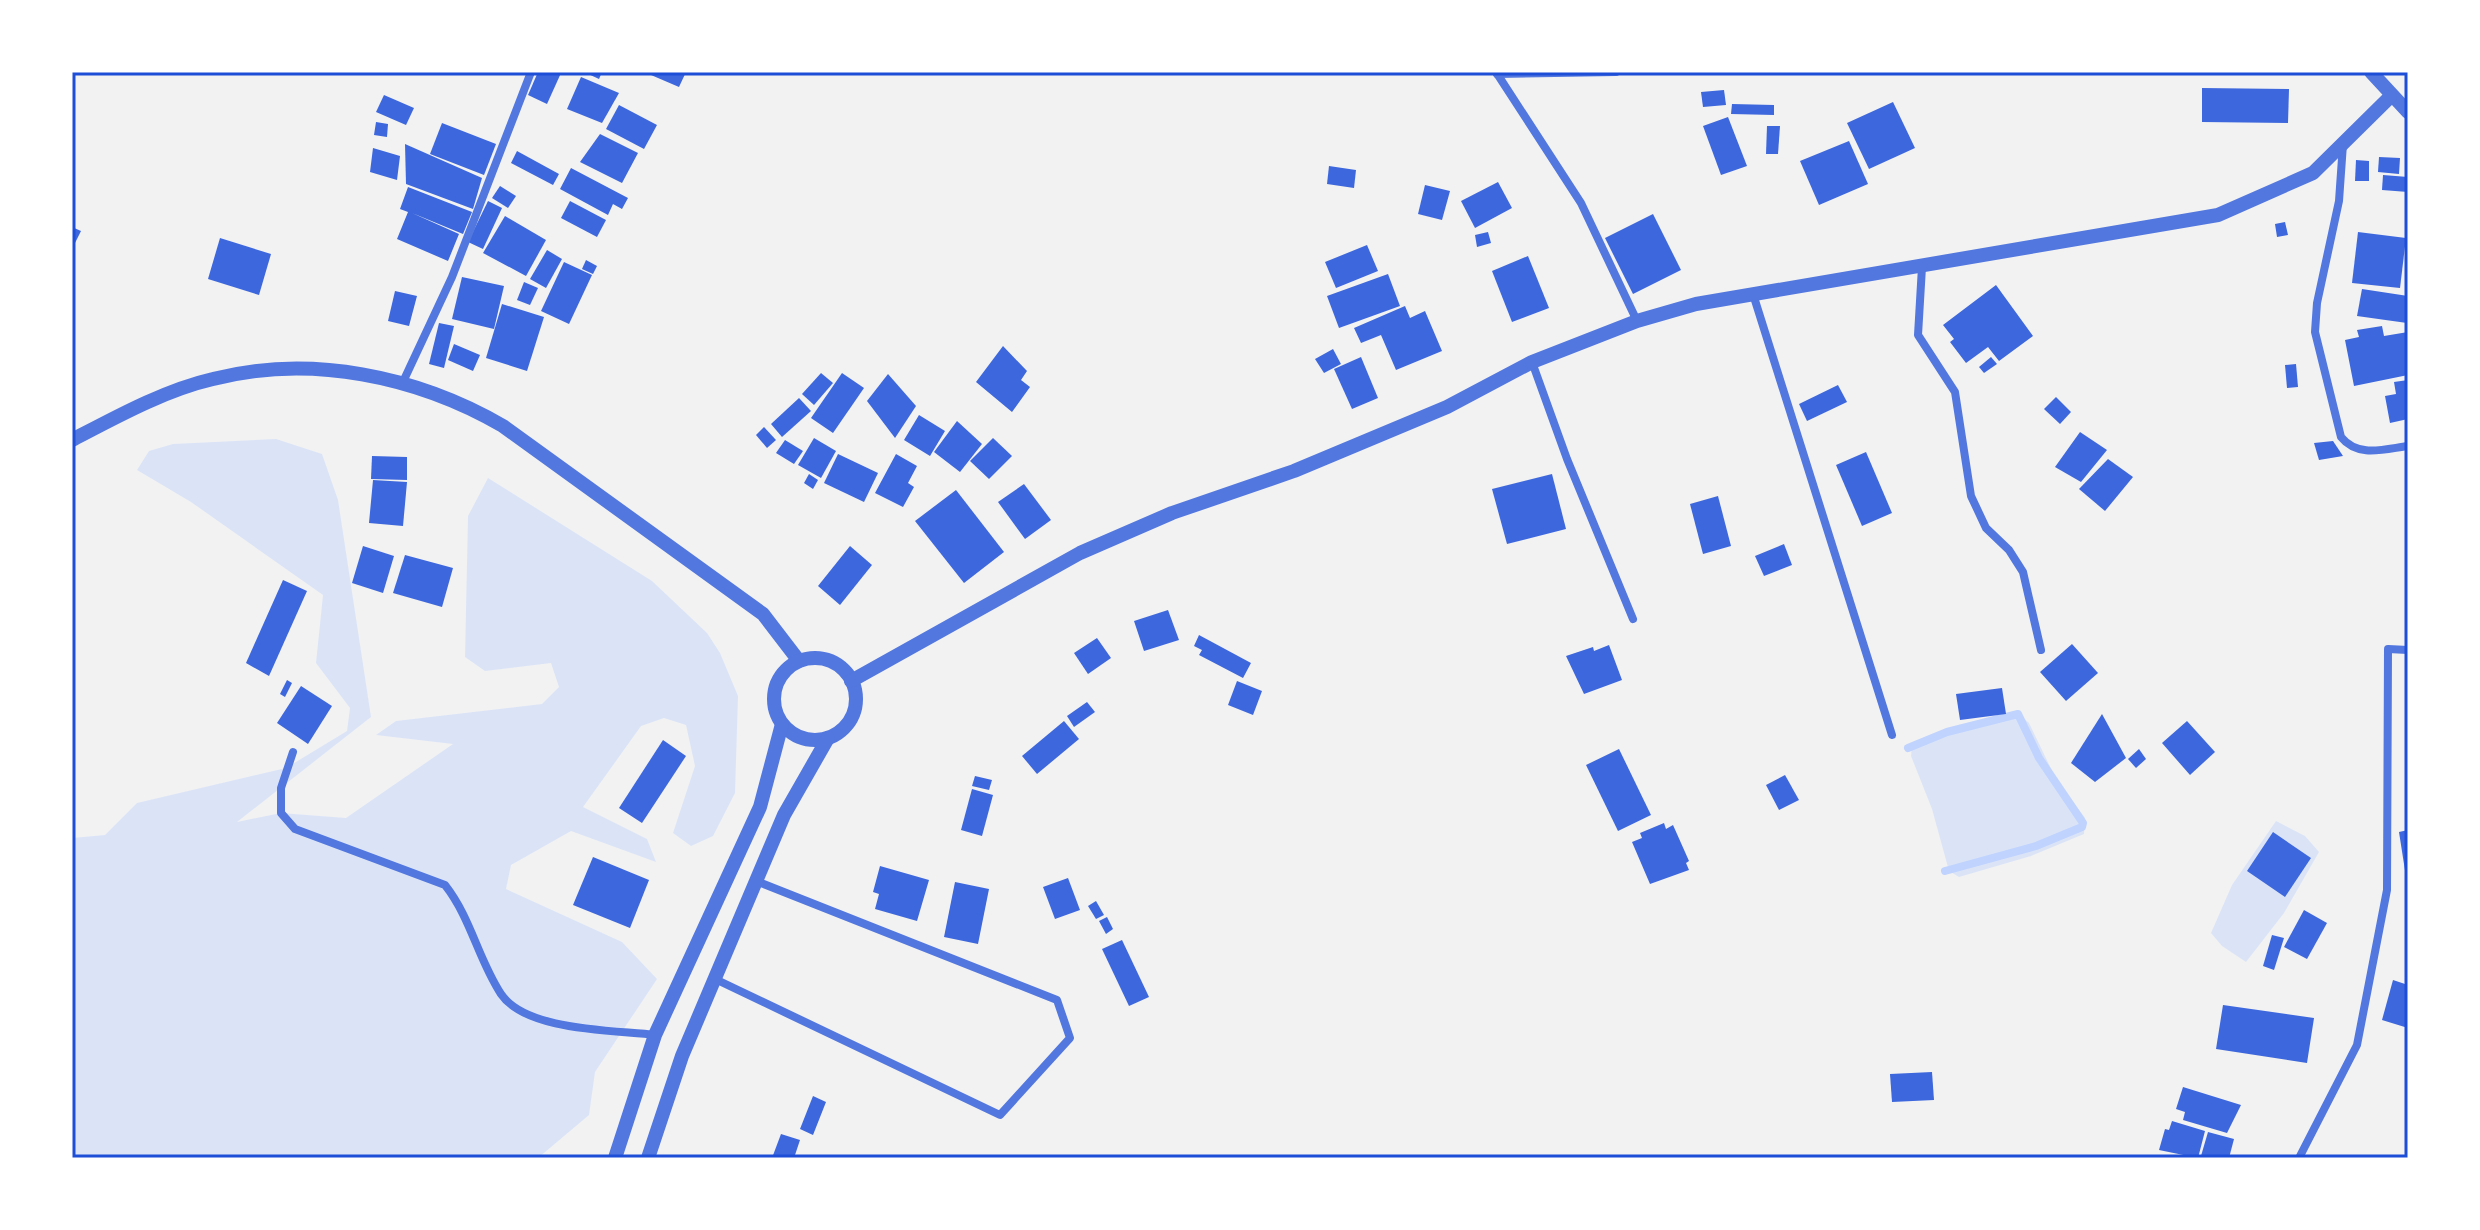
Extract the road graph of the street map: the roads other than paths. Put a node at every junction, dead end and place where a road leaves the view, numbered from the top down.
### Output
1 (531, 72) edge
2 (1616, 72) edge
3 (2371, 72) edge
4 (1496, 73) edge
5 (2390, 97) junction
6 (2408, 112) edge
7 (2343, 143) junction
8 (1922, 267) junction
9 (1753, 294) junction
10 (1637, 321) junction
11 (1532, 362) junction
12 (402, 384) junction
13 (72, 440) edge
14 (2408, 446) edge
15 (1633, 619) dead end
16 (2041, 650) dead end
17 (2408, 650) edge
18 (799, 661) junction
19 (851, 681) junction
20 (782, 724) junction
21 (1892, 735) dead end
22 (828, 738) junction
23 (293, 752) dead end
24 (756, 881) junction
25 (715, 979) junction
26 (655, 1035) junction
27 (615, 1158) edge
28 (648, 1158) edge
29 (2299, 1158) edge

1 - 12 street
2 - 4 street
3 - 5 street
4 - 10 street
5 - 6 street
5 - 7 street
7 - 8 street
7 - 14 street
8 - 9 street
8 - 16 street
9 - 10 street
9 - 21 street
10 - 11 street
11 - 15 street
11 - 19 street
12 - 13 street
12 - 18 street
17 - 29 street
18 - 19 street
18 - 20 street
19 - 22 street
20 - 22 street
20 - 26 street
22 - 24 street
23 - 26 street
24 - 25 street
24 - 25 street
25 - 28 street
26 - 27 street

